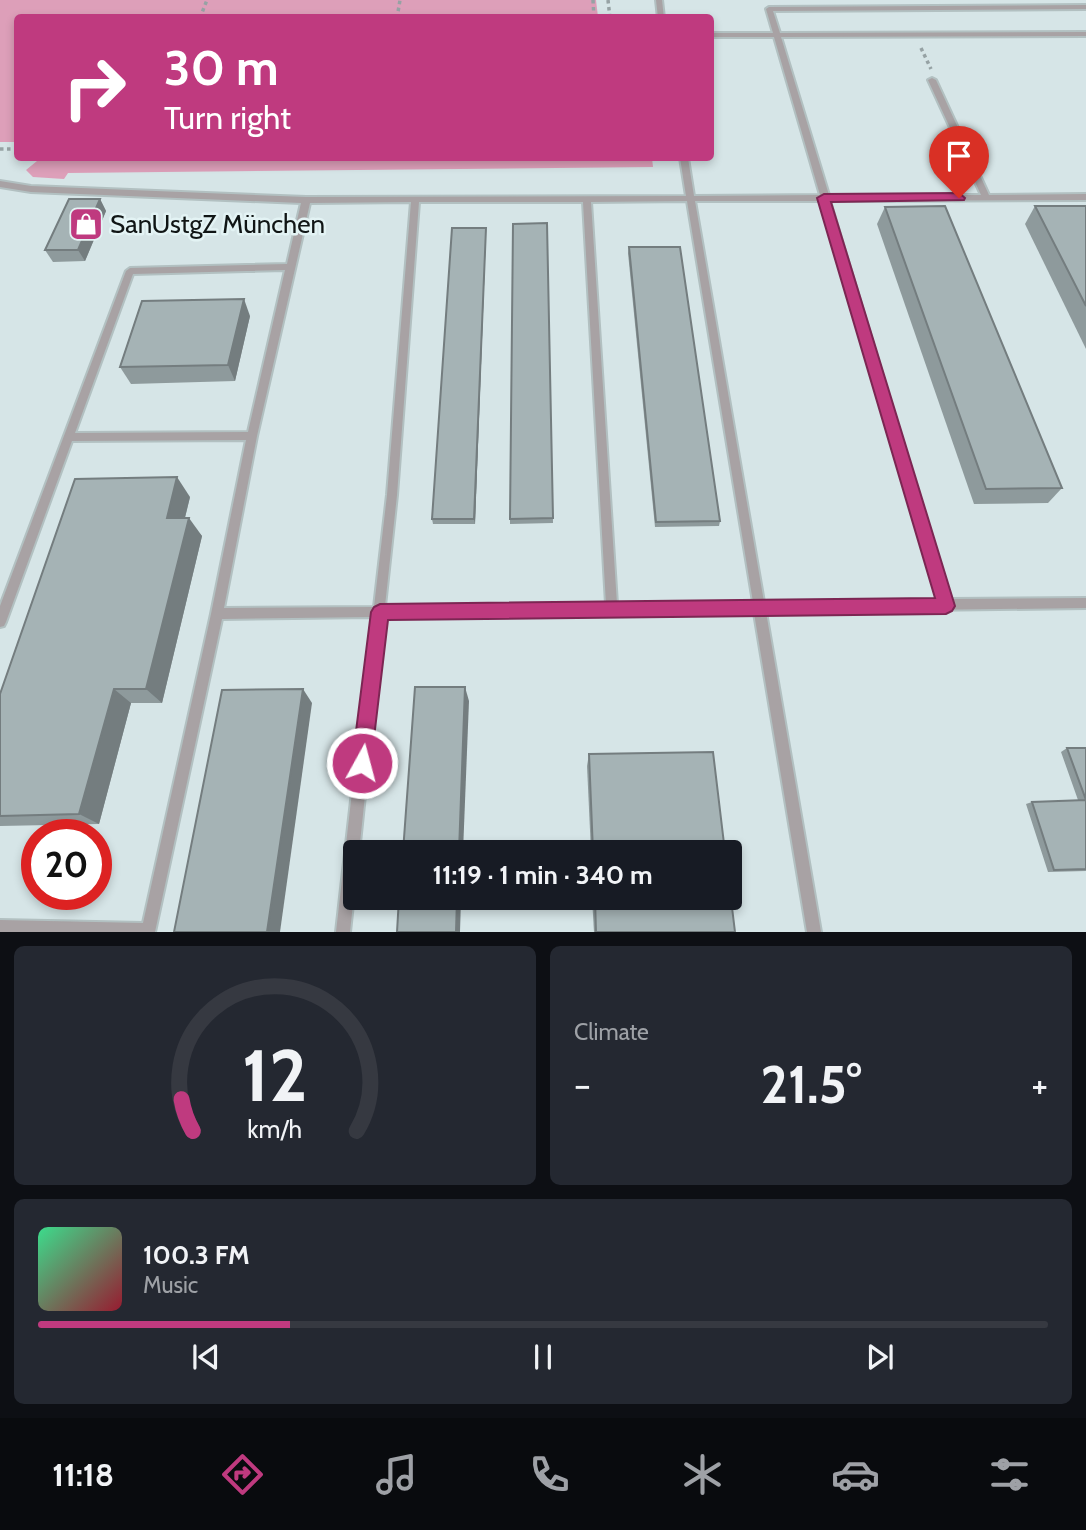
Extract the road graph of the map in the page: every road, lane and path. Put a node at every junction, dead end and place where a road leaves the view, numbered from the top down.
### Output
1 (1086, 7) edge
2 (1086, 34) edge
3 (714, 35) edge
4 (777, 35) junction
5 (932, 80) dead end
6 (685, 161) edge
7 (3, 186) edge
8 (986, 197) junction
9 (1086, 197) edge
10 (824, 198) junction
11 (587, 199) junction
12 (691, 199) junction
13 (415, 200) junction
14 (306, 201) junction
15 (292, 267) junction
16 (252, 436) junction
17 (68, 437) junction
18 (1086, 603) edge
19 (946, 606) junction
20 (761, 609) junction
21 (612, 610) junction
22 (380, 612) junction
23 (217, 614) junction
24 (0, 622) edge
25 (0, 927) edge
26 (148, 931) edge
27 (343, 932) edge
28 (814, 932) edge

1 - 4 lane
2 - 4 lane
3 - 4 lane
4 - 10 lane
5 - 8 lane
6 - 12 lane
7 - 14 lane
8 - 9 lane
8 - 10 lane
10 - 12 lane
10 - 19 lane
11 - 12 lane
11 - 13 lane
11 - 21 lane
12 - 20 lane
13 - 14 lane
13 - 22 lane
14 - 15 lane
15 - 16 lane
15 - 17 lane
16 - 17 lane
16 - 23 lane
17 - 24 lane
18 - 19 lane
19 - 20 lane
20 - 21 lane
20 - 28 lane
21 - 22 lane
22 - 23 lane
22 - 27 lane
23 - 26 lane
25 - 26 lane

